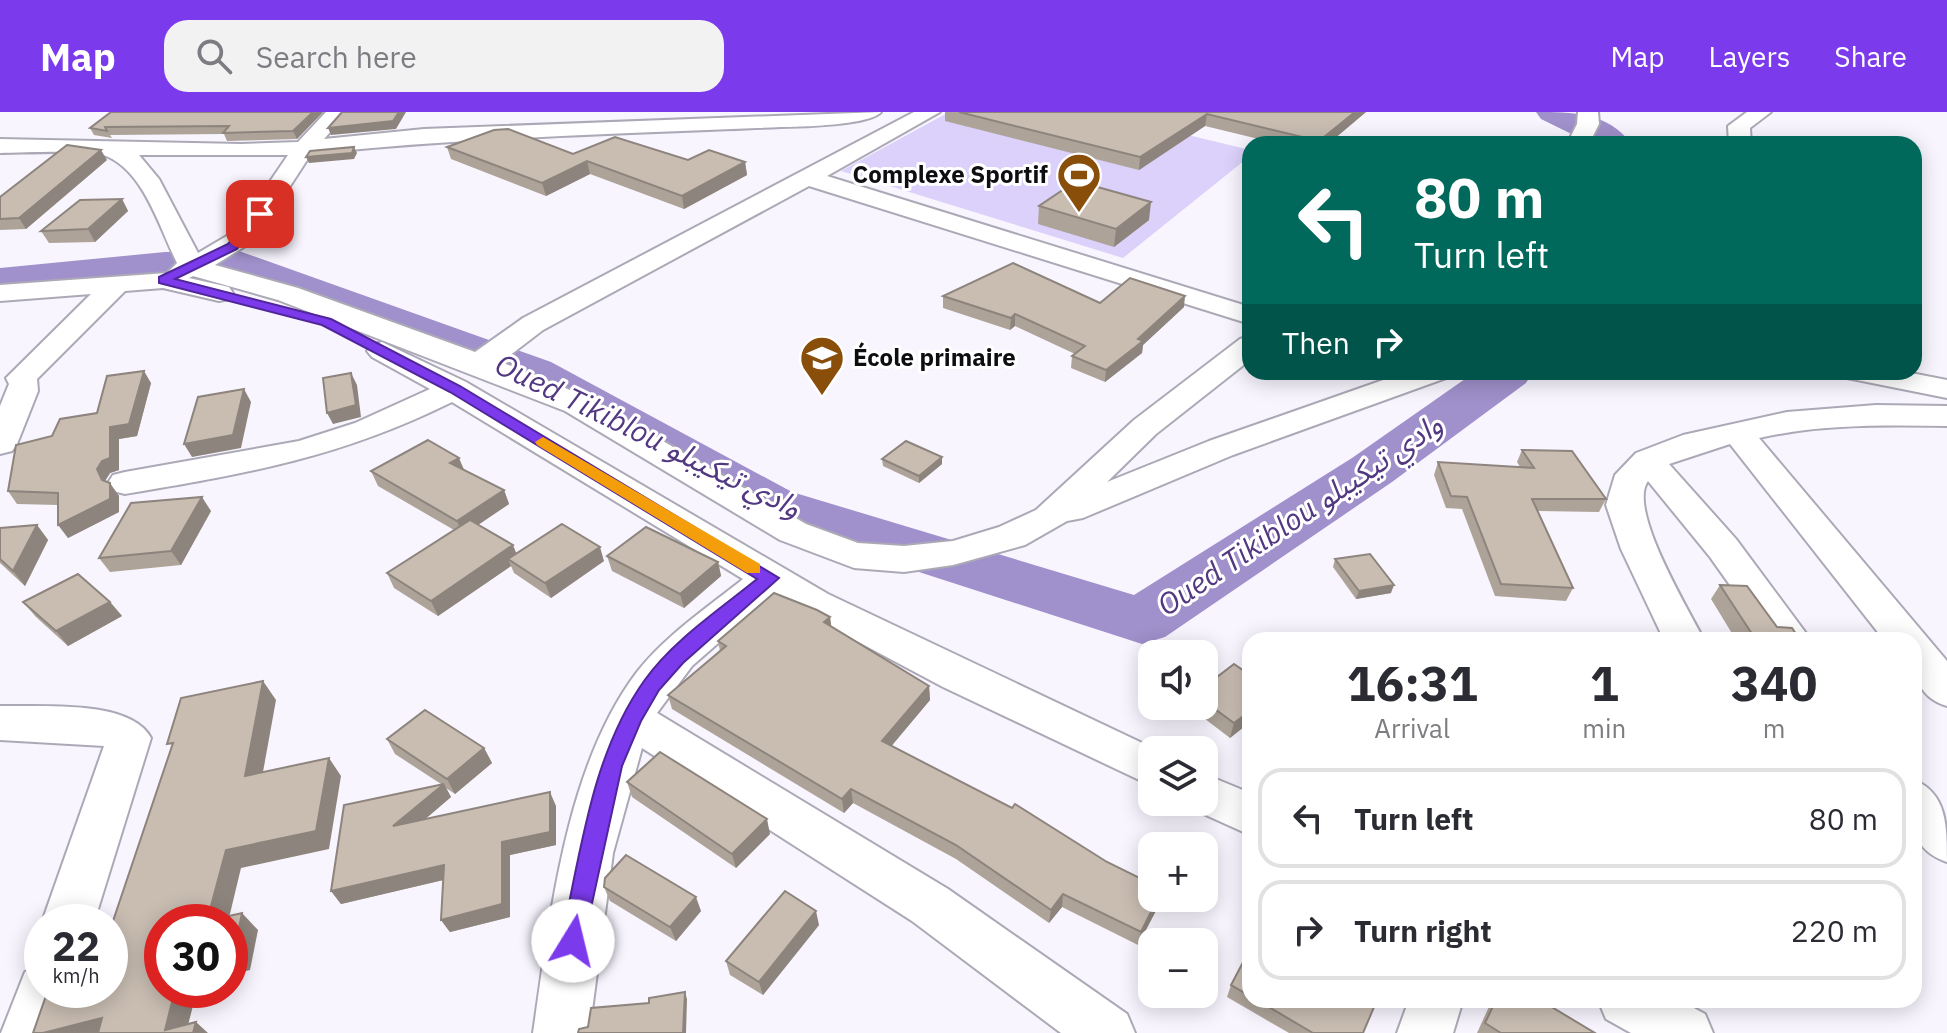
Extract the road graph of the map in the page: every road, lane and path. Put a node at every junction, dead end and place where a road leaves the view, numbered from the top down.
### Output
1 (338, 112) edge
2 (871, 112) edge
3 (930, 112) edge
4 (1761, 112) edge
5 (805, 116) edge
6 (1740, 136) edge
7 (0, 146) edge
8 (106, 147) junction
9 (304, 148) junction
10 (805, 177) junction
11 (178, 274) junction
12 (114, 287) junction
13 (0, 293) edge
14 (1242, 314) edge
15 (1242, 351) edge
16 (479, 364) junction
17 (1412, 380) edge
18 (1916, 380) edge
19 (455, 389) junction
20 (1947, 389) edge
21 (1947, 416) edge
22 (1738, 433) junction
23 (0, 444) edge
24 (1648, 460) junction
25 (125, 483) dead end
26 (1049, 518) junction
27 (769, 578) junction
28 (1680, 632) edge
29 (1785, 632) edge
30 (1900, 632) edge
31 (1922, 659) edge
32 (1947, 690) edge
33 (631, 719) junction
34 (0, 723) edge
35 (1138, 761) edge
36 (1218, 800) edge
37 (1922, 809) edge
38 (1242, 811) edge
39 (1947, 841) edge
40 (74, 904) edge
41 (38, 1008) edge
42 (1433, 1008) edge
43 (1640, 1008) edge
44 (29, 1033) edge
45 (561, 1033) edge
46 (1107, 1033) edge
47 (1425, 1033) edge
48 (1685, 1033) edge

1 - 9 street
2 - 5 street
3 - 10 street
4 - 6 street
5 - 9 street
7 - 8 street
8 - 9 street
8 - 11 street
9 - 11 street
10 - 14 street
10 - 16 street
11 - 12 street
11 - 16 street
11 - 19 street
12 - 13 street
12 - 23 street
15 - 26 street
16 - 26 street
17 - 26 street
18 - 20 street
19 - 25 street
19 - 27 street
21 - 22 street
22 - 24 street
22 - 30 street
24 - 28 street
24 - 29 street
27 - 33 street
27 - 35 street
31 - 32 street
33 - 45 street
33 - 46 street
34 - 40 street
36 - 38 street
37 - 39 street
41 - 44 street
42 - 47 street
43 - 48 street

